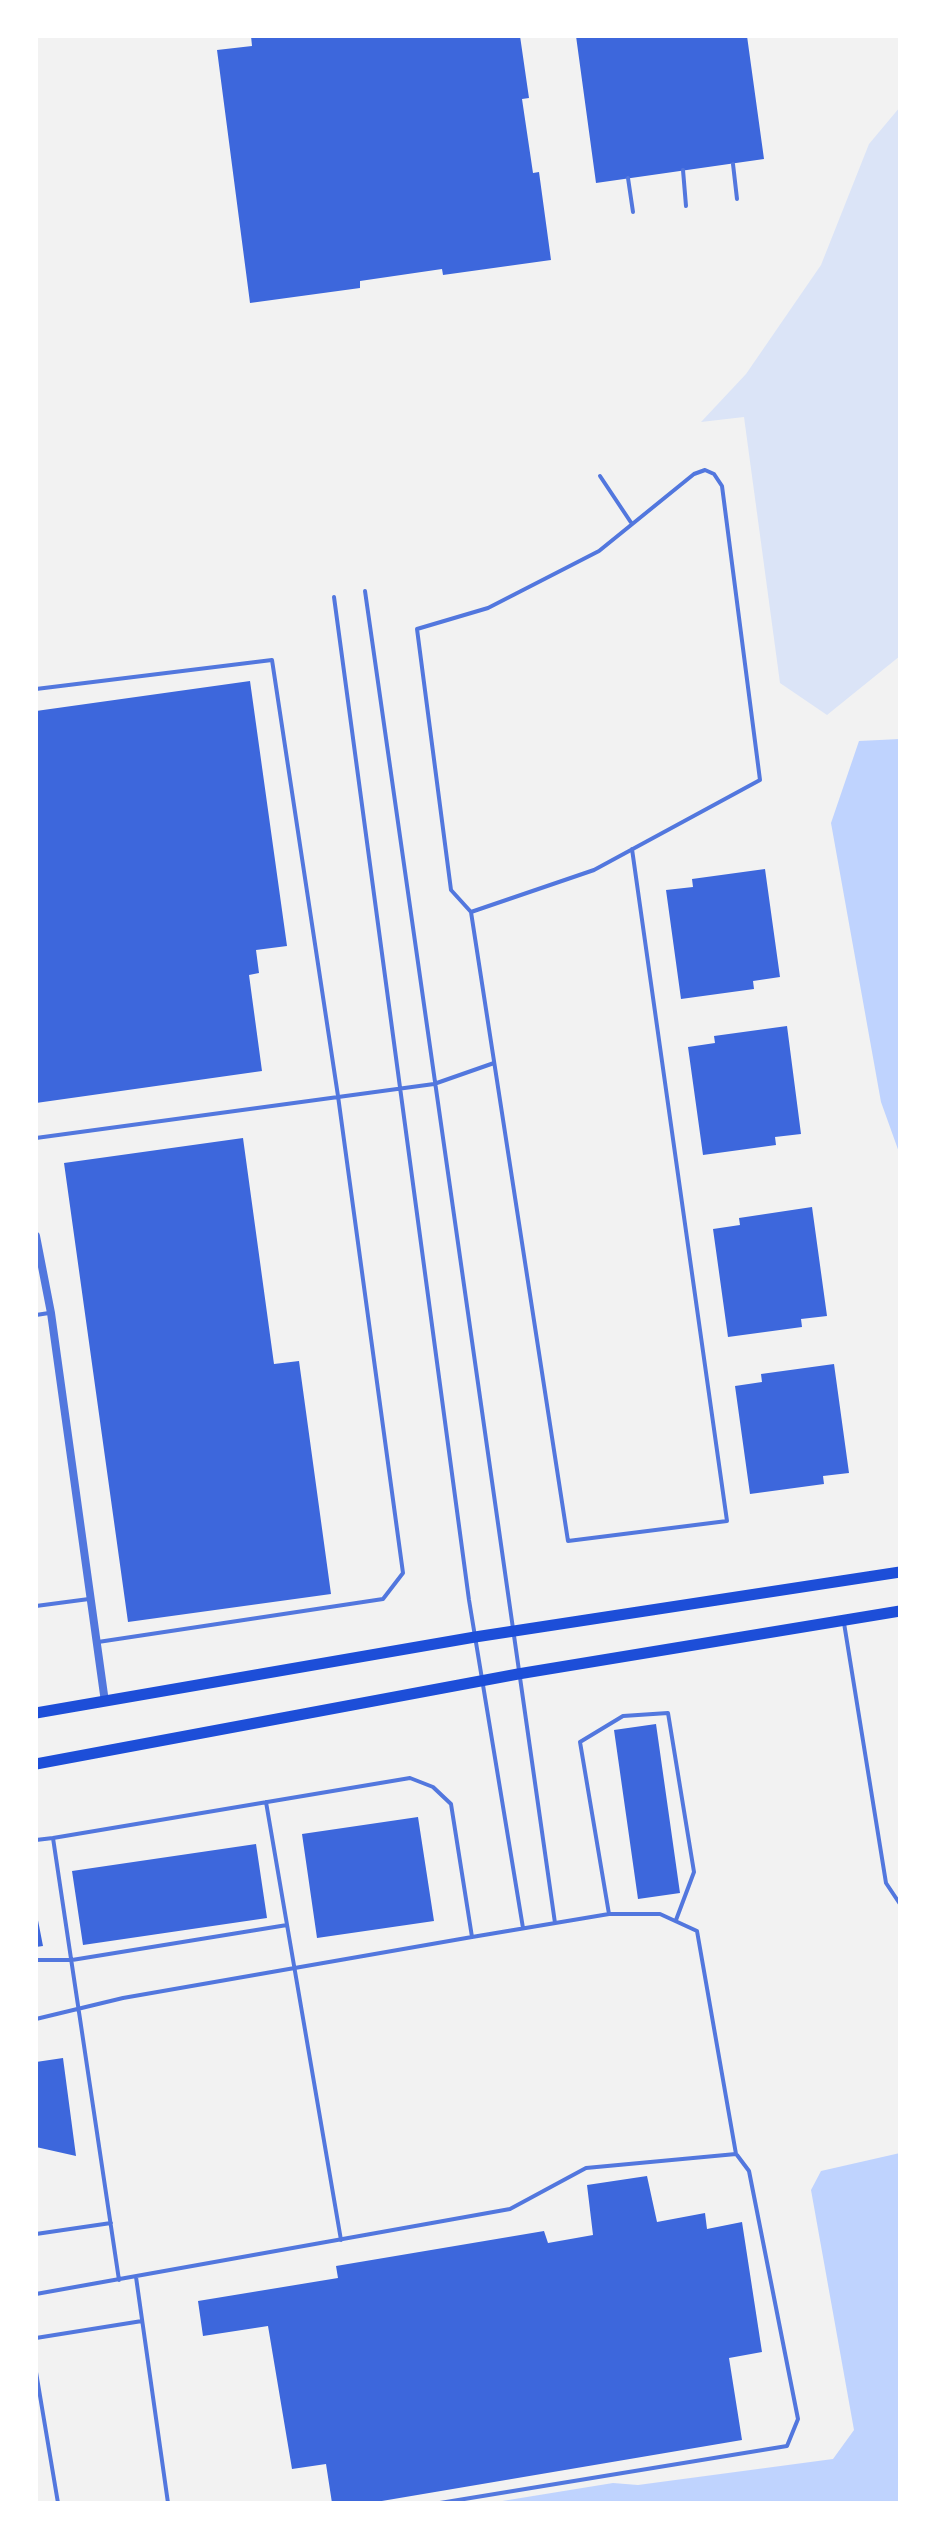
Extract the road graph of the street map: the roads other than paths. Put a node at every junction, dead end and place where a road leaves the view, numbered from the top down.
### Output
1 (733, 164) dead end
2 (683, 170) dead end
3 (628, 178) dead end
4 (737, 199) dead end
5 (686, 206) dead end
6 (633, 212) dead end
7 (600, 476) dead end
8 (632, 524) junction
9 (365, 591) dead end
10 (334, 597) dead end
11 (36, 689) edge
12 (632, 849) junction
13 (471, 912) junction
14 (494, 1063) junction
15 (434, 1084) junction
16 (400, 1087) junction
17 (338, 1096) junction
18 (36, 1138) edge
19 (36, 1236) edge
20 (51, 1313) junction
21 (36, 1315) edge
22 (900, 1572) edge
23 (91, 1598) junction
24 (36, 1606) edge
25 (900, 1611) edge
26 (844, 1621) junction
27 (513, 1631) junction
28 (475, 1637) junction
29 (98, 1642) junction
30 (518, 1674) junction
31 (482, 1681) junction
32 (105, 1702) junction
33 (36, 1713) edge
34 (36, 1764) edge
35 (266, 1802) junction
36 (53, 1838) junction
37 (36, 1840) edge
38 (900, 1904) edge
39 (609, 1914) junction
40 (676, 1920) junction
41 (555, 1923) junction
42 (287, 1925) junction
43 (523, 1928) junction
44 (472, 1937) junction
45 (36, 1960) edge
46 (72, 1960) junction
47 (294, 1968) junction
48 (80, 2007) junction
49 (36, 2019) edge
50 (736, 2154) junction
51 (111, 2223) junction
52 (36, 2234) edge
53 (341, 2240) junction
54 (136, 2277) junction
55 (119, 2280) junction
56 (36, 2294) edge
57 (142, 2321) junction
58 (36, 2338) edge
59 (36, 2372) edge
60 (58, 2503) edge
61 (168, 2503) edge
62 (440, 2503) edge

1 - 4 lane
2 - 5 lane
3 - 6 lane
7 - 8 lane
8 - 12 lane
8 - 13 lane
9 - 15 lane
10 - 16 lane
11 - 17 lane
12 - 13 lane
12 - 14 lane
13 - 14 lane
14 - 15 lane
15 - 16 lane
15 - 27 lane
16 - 17 lane
16 - 28 lane
17 - 18 lane
17 - 29 lane
19 - 20 street
20 - 21 lane
20 - 23 street
22 - 27 main road
23 - 24 lane
23 - 29 street
25 - 26 main road
26 - 30 main road
26 - 38 lane
27 - 28 main road
27 - 30 lane
28 - 31 lane
28 - 32 main road
29 - 32 street
30 - 31 main road
30 - 41 lane
31 - 34 main road
31 - 43 lane
32 - 33 main road
35 - 36 lane
35 - 42 lane
35 - 44 lane
36 - 37 lane
36 - 46 lane
39 - 40 lane
39 - 40 lane
39 - 41 lane
40 - 50 lane
41 - 43 lane
42 - 46 lane
42 - 47 lane
43 - 44 lane
44 - 47 lane
45 - 46 lane
46 - 48 lane
47 - 48 lane
47 - 53 lane
48 - 49 lane
48 - 51 lane
50 - 53 lane
50 - 62 lane
51 - 52 lane
51 - 55 lane
53 - 54 lane
54 - 55 lane
54 - 57 lane
55 - 56 lane
57 - 58 lane
57 - 61 lane
59 - 60 lane

